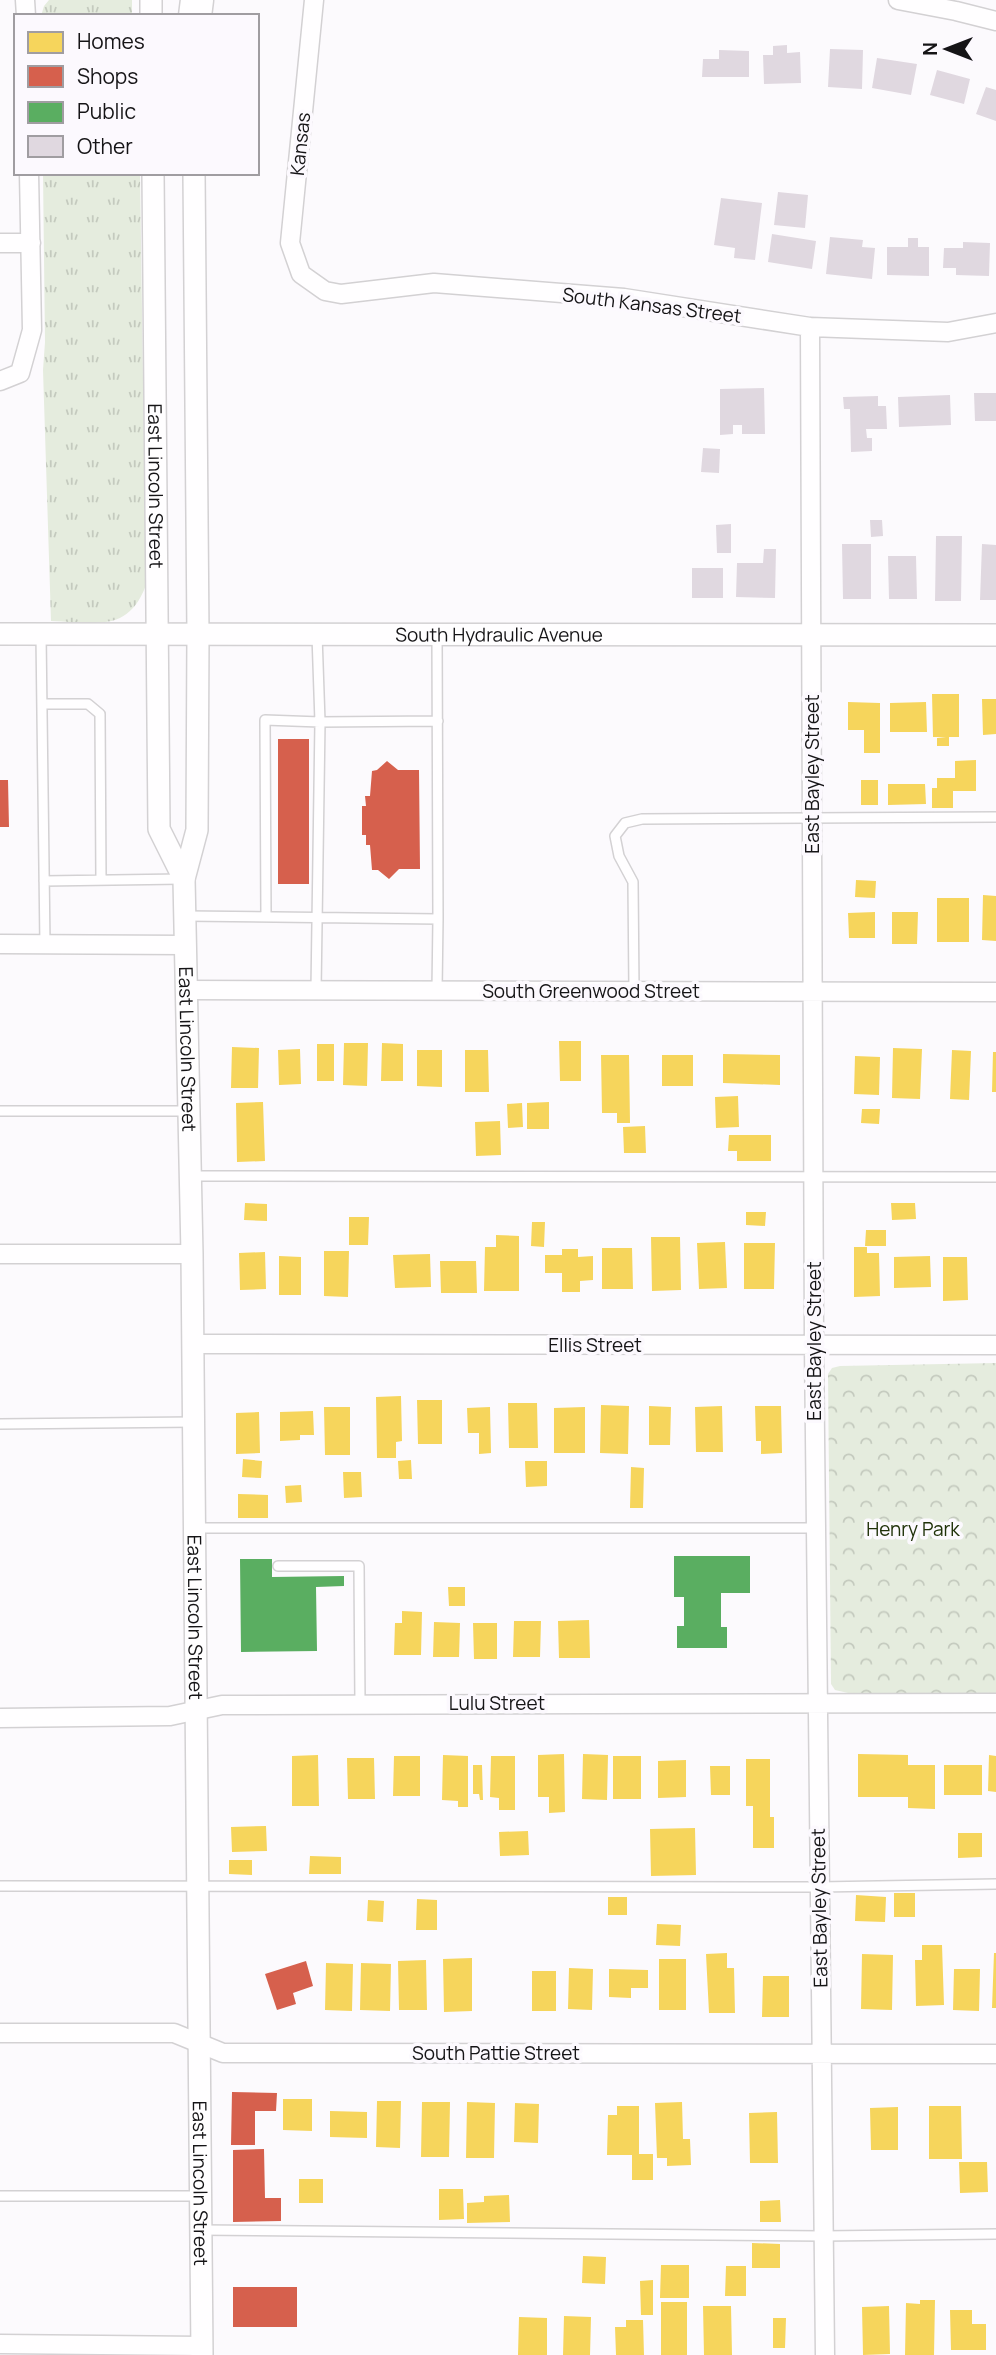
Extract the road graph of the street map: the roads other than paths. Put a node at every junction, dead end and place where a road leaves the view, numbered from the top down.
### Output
1 (314, 0) edge
2 (898, 0) edge
3 (996, 22) edge
4 (29, 175) edge
5 (153, 175) edge
6 (194, 175) edge
7 (0, 243) edge
8 (31, 243) junction
9 (311, 282) joint
10 (996, 323) edge
11 (810, 327) junction
12 (0, 381) edge
13 (316, 633) junction
14 (0, 634) edge
15 (41, 634) junction
16 (158, 634) junction
17 (198, 634) junction
18 (438, 634) junction
19 (812, 635) junction
20 (996, 635) edge
21 (42, 704) junction
22 (438, 721) junction
23 (320, 722) junction
24 (996, 817) edge
25 (812, 819) junction
26 (184, 879) junction
27 (101, 880) junction
28 (44, 881) junction
29 (185, 916) junction
30 (266, 917) junction
31 (319, 918) junction
32 (438, 919) junction
33 (0, 944) edge
34 (45, 944) junction
35 (185, 945) junction
36 (186, 989) junction
37 (316, 990) junction
38 (438, 990) junction
39 (634, 991) junction
40 (813, 991) junction
41 (996, 992) edge
42 (0, 1111) edge
43 (189, 1111) junction
44 (190, 1176) junction
45 (813, 1177) junction
46 (996, 1177) edge
47 (0, 1254) edge
48 (192, 1254) junction
49 (193, 1344) junction
50 (814, 1345) junction
51 (996, 1345) edge
52 (194, 1422) junction
53 (0, 1424) edge
54 (195, 1528) junction
55 (815, 1528) junction
56 (278, 1566) dead end
57 (817, 1702) junction
58 (996, 1703) edge
59 (360, 1704) junction
60 (197, 1710) junction
61 (0, 1718) edge
62 (996, 1884) edge
63 (0, 1886) edge
64 (199, 1886) junction
65 (819, 1886) junction
66 (0, 2033) edge
67 (200, 2043) junction
68 (821, 2054) junction
69 (996, 2054) edge
70 (0, 2196) edge
71 (201, 2196) junction
72 (201, 2230) junction
73 (996, 2234) edge
74 (823, 2236) junction
75 (0, 2344) edge
76 (143, 2350) edge
77 (202, 2351) edge
78 (825, 2355) edge

1 - 9 street, Kansas
2 - 3 street
4 - 8 street
5 - 16 street, East Lincoln Street
6 - 17 street, East Lincoln Street
7 - 8 street
8 - 12 street
9 - 11 street, South Kansas Street
10 - 11 street, South Kansas Street
11 - 19 street, East Bayley Street
13 - 17 street, South Hydraulic Avenue
13 - 18 street, South Hydraulic Avenue
13 - 23 lane
14 - 15 street, South Hydraulic Avenue
15 - 16 street, South Hydraulic Avenue
15 - 21 lane
16 - 17 street, South Hydraulic Avenue
16 - 26 street, East Lincoln Street
17 - 26 street, East Lincoln Street
18 - 19 street, South Hydraulic Avenue
18 - 22 lane
19 - 20 street, South Hydraulic Avenue
19 - 25 street, East Bayley Street
21 - 27 lane
21 - 28 lane
22 - 23 lane
22 - 32 lane
23 - 30 lane
23 - 31 lane
24 - 25 lane
25 - 39 lane
25 - 40 street, East Bayley Street
26 - 27 lane
26 - 29 street, East Lincoln Street
27 - 28 lane
28 - 34 lane
29 - 30 lane
29 - 35 street, East Lincoln Street
30 - 31 lane
31 - 32 lane
31 - 37 lane
32 - 38 lane
33 - 34 street
34 - 35 street
35 - 36 street, East Lincoln Street
36 - 37 street, South Greenwood Street
36 - 43 street, East Lincoln Street
37 - 38 street, South Greenwood Street
38 - 39 street, South Greenwood Street
39 - 40 street, South Greenwood Street
40 - 41 street, South Greenwood Street
40 - 45 street, East Bayley Street
42 - 43 lane
43 - 44 street, East Lincoln Street
44 - 45 lane
44 - 48 street, East Lincoln Street
45 - 46 lane
45 - 50 street, East Bayley Street
47 - 48 street
48 - 49 street, East Lincoln Street
49 - 50 street, Ellis Street
49 - 52 street, East Lincoln Street
50 - 51 street, Ellis Street
50 - 55 street, East Bayley Street
52 - 53 lane
52 - 54 street, East Lincoln Street
54 - 55 lane
54 - 60 street, East Lincoln Street
55 - 57 street, East Bayley Street
56 - 59 lane
57 - 58 street, Lulu Street
57 - 59 street, Lulu Street
57 - 65 street, East Bayley Street
59 - 60 street, Lulu Street
60 - 61 street, Lulu Street
60 - 64 street, East Lincoln Street
62 - 65 lane
63 - 64 lane
64 - 65 lane
64 - 67 street, East Lincoln Street
65 - 68 street, East Bayley Street
66 - 67 street, South Pattie Street
67 - 68 street, South Pattie Street
67 - 71 street, East Lincoln Street
68 - 69 street, South Pattie Street
68 - 74 street, East Bayley Street
70 - 71 lane
71 - 72 street, East Lincoln Street
72 - 74 lane
72 - 77 street, East Lincoln Street
73 - 74 lane
74 - 78 street, East Bayley Street
75 - 76 street
76 - 77 street

